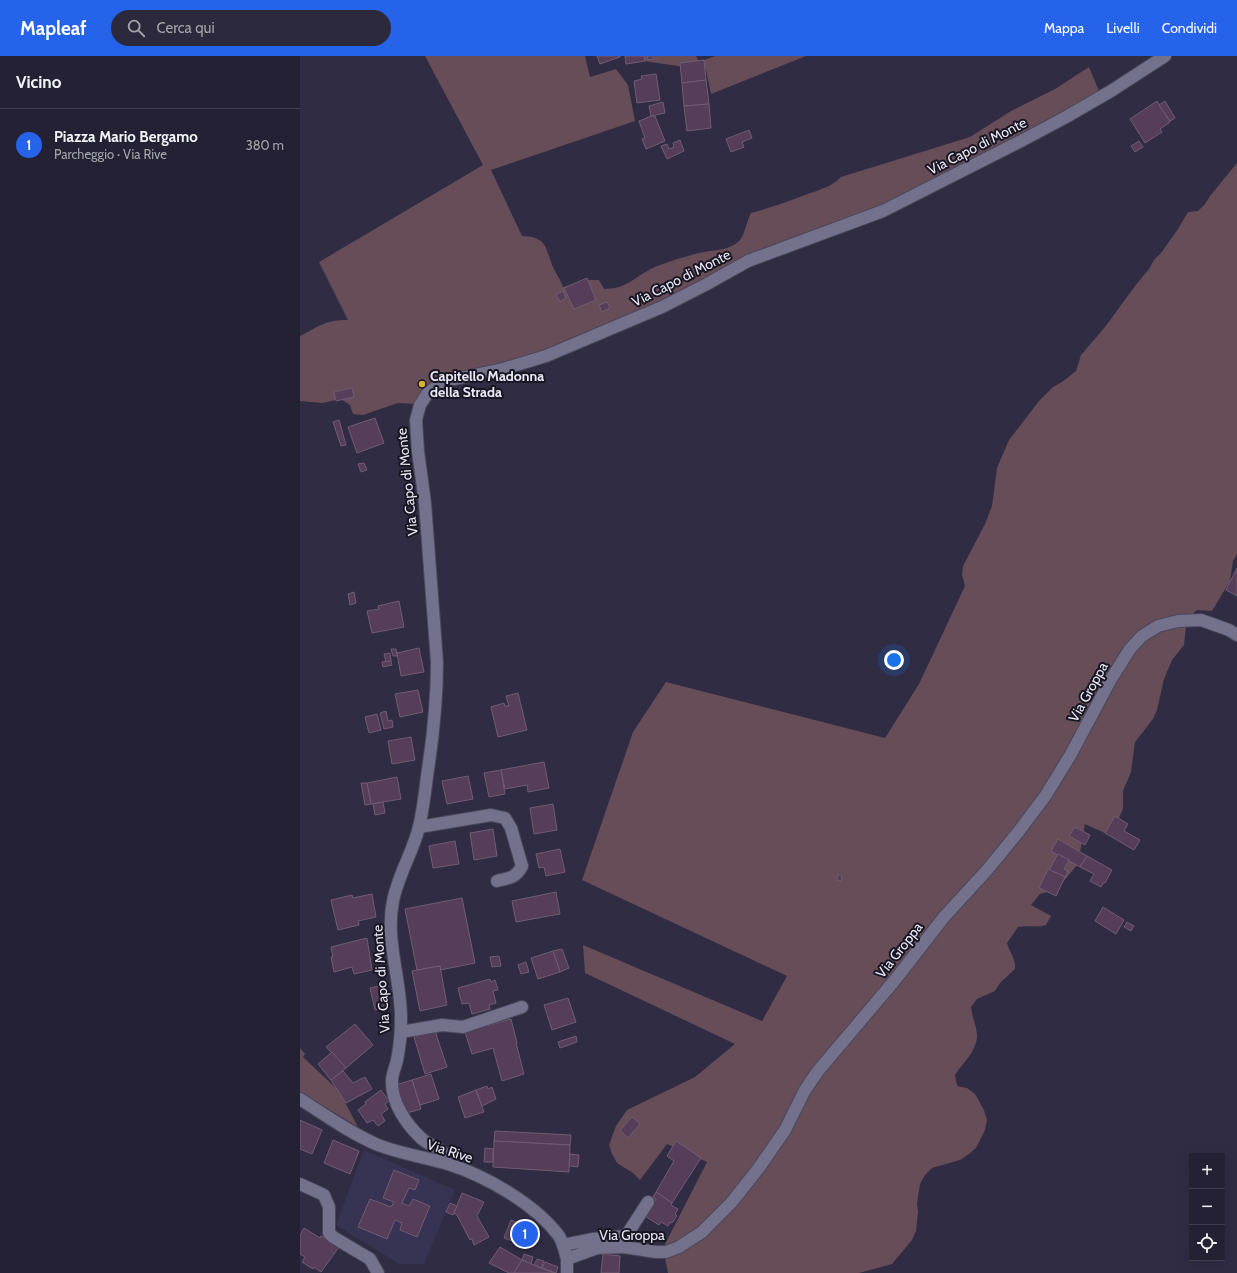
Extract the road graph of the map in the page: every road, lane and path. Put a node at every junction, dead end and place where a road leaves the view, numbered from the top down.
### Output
1 (1165, 56) edge
2 (1237, 635) edge
3 (419, 827) junction
4 (497, 881) dead end
5 (522, 1007) dead end
6 (401, 1032) junction
7 (300, 1099) edge
8 (448, 1164) junction
9 (300, 1184) edge
10 (648, 1202) dead end
11 (563, 1245) junction
12 (567, 1259) junction
13 (378, 1273) edge
14 (567, 1273) edge

1 - 3 street, Via Capo di Monte
2 - 12 street, Via Groppa
3 - 4 street
3 - 6 street, Via Capo di Monte
5 - 6 street
6 - 8 street, Via Capo di Monte
7 - 8 street, Via Rive
8 - 11 street, Via Rive
9 - 13 street
10 - 11 street
11 - 12 street, Via Rive
12 - 14 street

